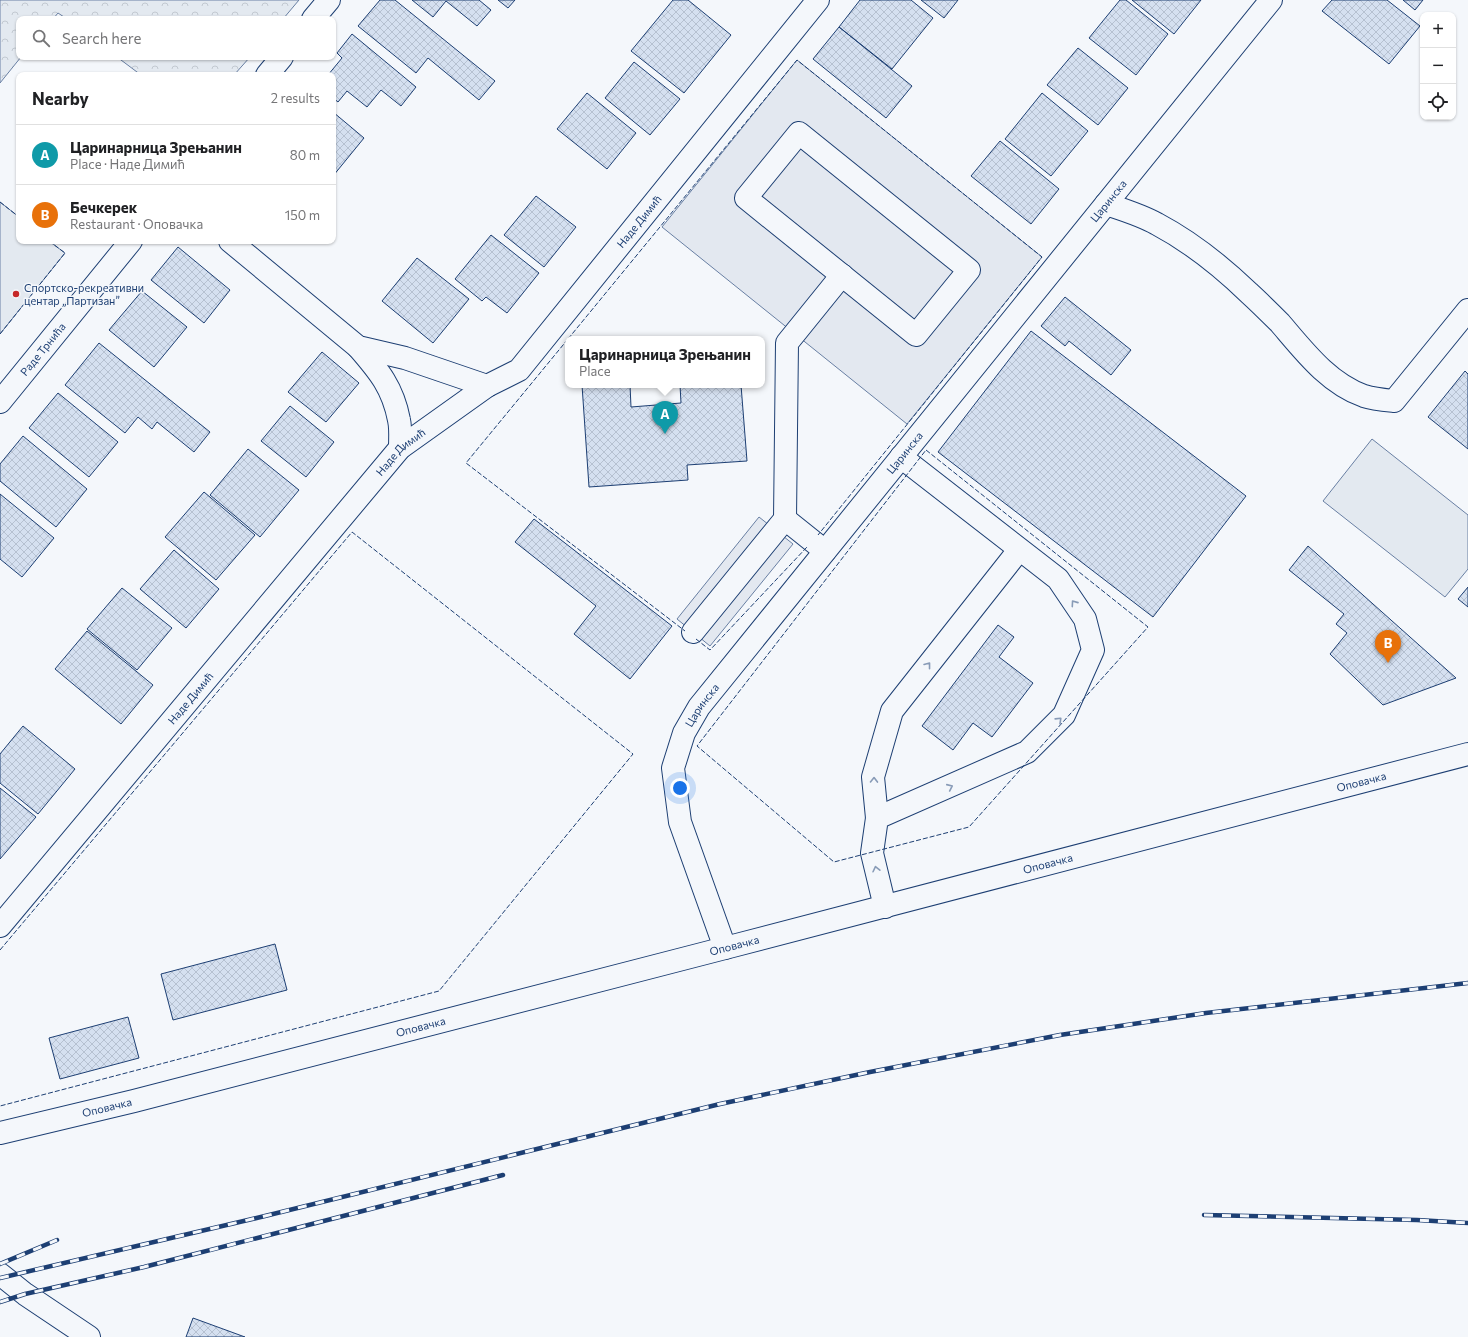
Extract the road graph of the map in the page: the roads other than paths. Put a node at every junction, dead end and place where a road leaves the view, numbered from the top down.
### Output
1 (329, 0) edge
2 (818, 0) edge
3 (1271, 0) edge
4 (316, 16) edge
5 (280, 60) edge
6 (270, 72) edge
7 (1106, 204) junction
8 (129, 244) edge
9 (234, 244) edge
10 (842, 276) junction
11 (1468, 310) edge
12 (358, 347) junction
13 (487, 386) junction
14 (0, 402) edge
15 (400, 448) junction
16 (901, 457) junction
17 (785, 519) junction
18 (1019, 550) junction
19 (825, 551) junction
20 (693, 632) dead end
21 (1468, 754) edge
22 (877, 818) junction
23 (885, 906) junction
24 (0, 926) edge
25 (725, 948) junction
26 (0, 1133) edge
27 (0, 1274) edge
28 (89, 1337) edge

1 - 4 street
2 - 13 street, Наде Димић
3 - 7 street, Царинска
5 - 6 street
7 - 11 street
7 - 16 street, Царинска
8 - 14 street, Раде Трнића
9 - 12 street
10 - 10 street
10 - 17 street
12 - 13 street
12 - 15 street
13 - 15 street, Наде Димић
15 - 24 street, Наде Димић
16 - 18 street
16 - 19 street, Царинска
17 - 19 street
17 - 20 street
22 -> 18 street
22 -> 18 street
19 - 25 street, Царинска
21 - 23 street, Оповачка
23 -> 22 street
23 - 25 street, Оповачка
25 - 26 street, Оповачка
27 - 28 street

